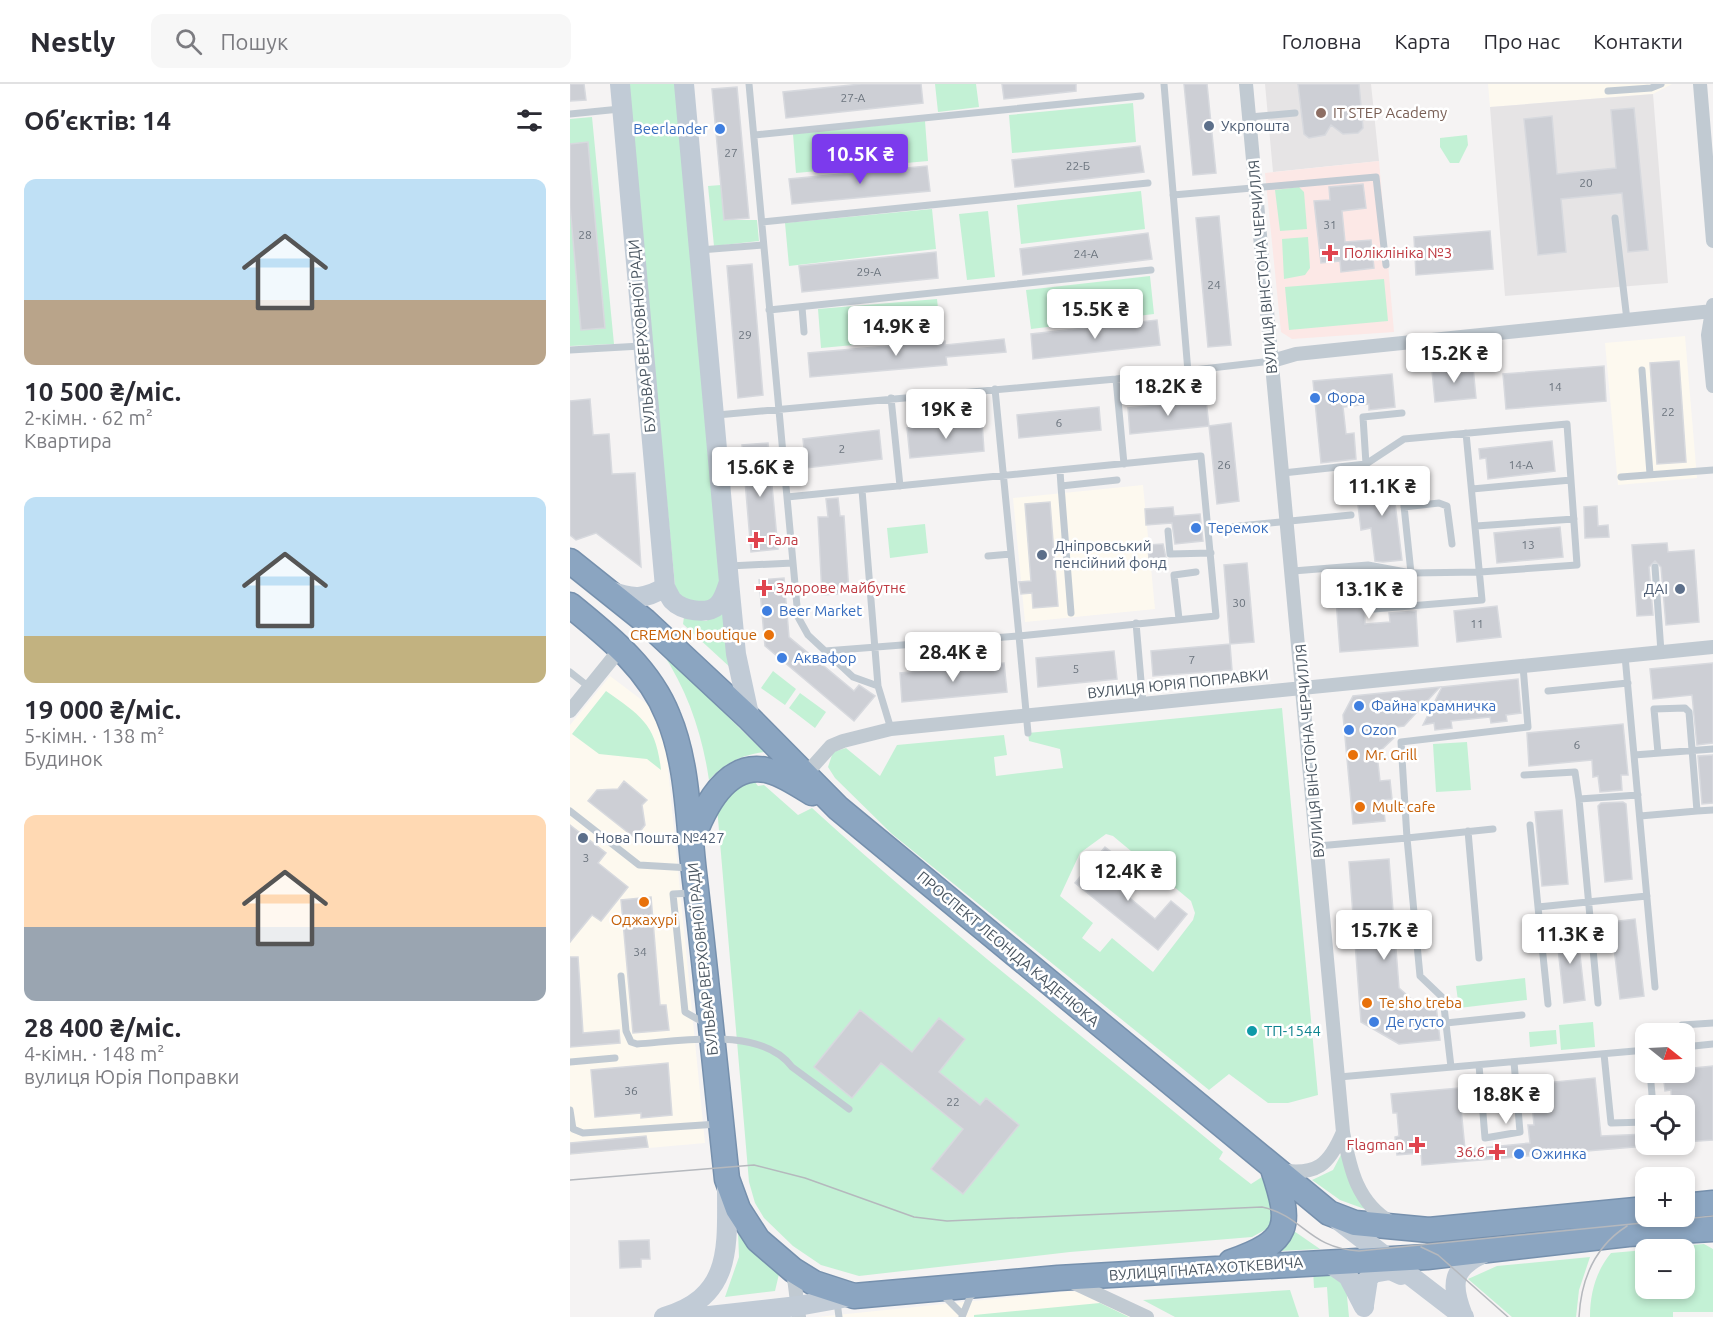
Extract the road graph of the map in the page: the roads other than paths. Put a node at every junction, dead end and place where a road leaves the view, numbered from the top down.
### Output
1 (620, 84) edge
2 (684, 84) edge
3 (749, 84) edge
4 (1164, 84) edge
5 (1246, 84) edge
6 (1661, 84) edge
7 (1700, 84) edge
8 (1608, 91) dead end
9 (1141, 96) dead end
10 (622, 109) junction
11 (1295, 113) dead end
12 (570, 114) edge
13 (1250, 117) junction
14 (755, 135) junction
15 (1148, 183) dead end
16 (1256, 186) junction
17 (1173, 195) junction
18 (1615, 218) dead end
19 (762, 222) junction
20 (1713, 241) edge
21 (763, 245) junction
22 (699, 250) junction
23 (1386, 265) dead end
24 (1151, 270) dead end
25 (802, 307) junction
26 (1712, 309) edge
27 (769, 310) junction
28 (1627, 320) junction
29 (804, 332) dead end
30 (643, 346) junction
31 (570, 350) edge
32 (1272, 361) junction
33 (1642, 370) dead end
34 (1188, 372) junction
35 (1116, 379) junction
36 (1713, 386) edge
37 (995, 389) junction
38 (891, 398) junction
39 (778, 408) junction
40 (1402, 413) dead end
41 (715, 415) junction
42 (1466, 433) junction
43 (1124, 464) junction
44 (1366, 464) junction
45 (1713, 470) edge
46 (1060, 471) junction
47 (1283, 473) junction
48 (1650, 474) junction
49 (1004, 476) junction
50 (1401, 477) dead end
51 (1621, 477) dead end
52 (1117, 480) dead end
53 (1571, 480) junction
54 (900, 486) junction
55 (1062, 486) junction
56 (1472, 489) junction
57 (862, 490) junction
58 (787, 497) junction
59 (1404, 507) junction
60 (1351, 515) dead end
61 (1574, 519) junction
62 (1288, 521) junction
63 (1476, 526) junction
64 (1209, 529) junction
65 (1168, 531) dead end
66 (1452, 544) dead end
67 (1211, 553) junction
68 (1011, 554) junction
69 (988, 556) dead end
70 (570, 561) edge
71 (793, 563) junction
72 (1368, 565) junction
73 (1655, 567) dead end
74 (1293, 571) junction
75 (1196, 572) dead end
76 (1480, 572) junction
77 (1412, 573) junction
78 (728, 574) junction
79 (665, 587) junction
80 (609, 591) junction
81 (570, 605) edge
82 (1071, 613) dead end
83 (1179, 619) junction
84 (1136, 623) junction
85 (1019, 636) junction
86 (874, 647) junction
87 (1713, 647) edge
88 (621, 648) junction
89 (825, 651) junction
90 (1661, 652) junction
91 (1625, 656) junction
92 (1523, 666) junction
93 (570, 672) edge
94 (1628, 683) junction
95 (878, 686) junction
96 (589, 687) junction
97 (1303, 688) junction
98 (1548, 691) dead end
99 (1143, 704) junction
100 (570, 711) edge
101 (1026, 716) junction
102 (750, 719) junction
103 (891, 729) junction
104 (1028, 733) dead end
105 (1713, 749) edge
106 (1692, 750) junction
107 (1658, 753) junction
108 (1634, 755) junction
109 (805, 775) junction
110 (1524, 775) dead end
111 (1638, 795) junction
112 (1580, 799) junction
113 (838, 808) junction
114 (1713, 810) edge
115 (570, 811) edge
116 (1697, 811) junction
117 (1640, 816) junction
118 (1530, 825) dead end
119 (1493, 829) dead end
120 (1468, 831) junction
121 (1407, 838) junction
122 (1318, 846) junction
123 (692, 856) junction
124 (1647, 896) junction
125 (1538, 907) junction
126 (1479, 958) dead end
127 (621, 976) dead end
128 (1655, 987) dead end
129 (1598, 1003) dead end
130 (1548, 1004) dead end
131 (1522, 1015) dead end
132 (1446, 1023) junction
133 (1713, 1023) edge
134 (1695, 1024) edge
135 (711, 1033) junction
136 (1713, 1044) edge
137 (1695, 1046) edge
138 (1635, 1051) edge
139 (1604, 1054) junction
140 (615, 1058) dead end
141 (570, 1062) edge
142 (1514, 1062) junction
143 (1479, 1065) junction
144 (1451, 1067) junction
145 (1340, 1077) junction
146 (849, 1109) dead end
147 (570, 1110) edge
148 (1635, 1122) edge
149 (721, 1124) junction
150 (1343, 1132) junction
151 (1272, 1168) junction
152 (727, 1179) junction
153 (1713, 1203) edge
154 (1695, 1205) edge
155 (1635, 1210) edge
156 (1329, 1213) junction
157 (1404, 1230) junction
158 (1700, 1233) edge
159 (1490, 1250) junction
160 (1387, 1258) junction
161 (1328, 1262) junction
162 (794, 1270) junction
163 (1209, 1270) junction
164 (1058, 1278) junction
165 (983, 1284) junction
166 (1425, 1286) junction
167 (936, 1289) junction
168 (843, 1304) edge
169 (1364, 1311) edge
170 (798, 1312) edge
171 (766, 1313) edge
172 (962, 1315) edge
173 (711, 1316) edge
174 (1464, 1316) edge
175 (664, 1317) edge
176 (1147, 1317) edge

1 - 10 street, БУЛЬВАР ВЕРХОВНОЇ РАДИ
2 - 22 street
3 - 14 lane
4 - 17 lane
5 - 13 street, ВУЛИЦЯ ВІНСТОНА ЧЕРЧИЛЛЯ
6 - 8 lane
7 - 20 street
9 - 14 lane
10 - 12 lane
10 - 30 street, БУЛЬВАР ВЕРХОВНОЇ РАДИ
11 - 13 lane
13 - 16 street, ВУЛИЦЯ ВІНСТОНА ЧЕРЧИЛЛЯ
14 - 19 lane
15 - 19 lane
16 - 17 lane
16 - 23 lane
16 - 32 street, ВУЛИЦЯ ВІНСТОНА ЧЕРЧИЛЛЯ
17 - 34 lane
18 - 28 lane
19 - 21 lane
21 - 22 lane
21 - 27 lane
22 - 41 street
24 - 25 lane
25 - 27 lane
25 - 29 lane
26 - 28 street
26 - 36 street
27 - 39 lane
28 - 32 street
30 - 31 lane
30 - 79 street, БУЛЬВАР ВЕРХОВНОЇ РАДИ
32 - 34 lane
32 - 47 street, ВУЛИЦЯ ВІНСТОНА ЧЕРЧИЛЛЯ
33 - 48 lane
34 - 35 lane
35 - 37 lane
35 - 43 lane
37 - 38 lane
37 - 49 lane
38 - 39 lane
38 - 54 lane
39 - 41 lane
39 - 58 lane
40 - 44 lane
41 - 78 street
42 - 44 lane
42 - 53 lane
42 - 56 lane
43 - 46 lane
43 - 64 lane
44 - 47 lane
45 - 48 lane
46 - 49 lane
46 - 55 lane
47 - 62 street, ВУЛИЦЯ ВІНСТОНА ЧЕРЧИЛЛЯ
48 - 51 lane
49 - 54 lane
49 - 68 lane
50 - 59 lane
52 - 55 lane
53 - 56 lane
53 - 61 lane
54 - 57 lane
55 - 82 lane
56 - 63 lane
57 - 58 lane
57 - 86 lane
58 - 71 lane
59 - 66 lane
59 - 77 lane
60 - 62 lane
61 - 63 lane
61 - 76 lane
62 - 64 lane
62 - 74 street, ВУЛИЦЯ ВІНСТОНА ЧЕРЧИЛЛЯ
63 - 76 lane
64 - 67 lane
65 - 67 lane
67 - 83 lane
68 - 69 lane
68 - 85 lane
70 - 80 highway, ПРОСПЕКТ ЛЕОНІДА КАДЕНЮКА
71 - 78 lane
71 - 89 lane
72 - 74 lane
72 - 76 lane
72 - 77 lane
73 - 90 lane
74 - 97 street, ВУЛИЦЯ ВІНСТОНА ЧЕРЧИЛЛЯ
75 - 83 lane
76 - 77 lane
78 - 79 street
78 - 102 street
79 - 80 street
80 - 102 highway, ПРОСПЕКТ ЛЕОНІДА КАДЕНЮКА
81 - 88 highway
83 - 84 lane
84 - 85 lane
84 - 99 lane
85 - 86 lane
85 - 101 lane
86 - 89 lane
86 - 95 lane
87 - 90 street, ВУЛИЦЯ ЮРІЯ ПОПРАВКИ
88 - 96 street
88 - 123 highway, БУЛЬВАР ВЕРХОВНОЇ РАДИ
89 - 95 lane
90 - 91 street, ВУЛИЦЯ ЮРІЯ ПОПРАВКИ
91 - 92 street, ВУЛИЦЯ ЮРІЯ ПОПРАВКИ
91 - 94 lane
92 - 97 street, ВУЛИЦЯ ЮРІЯ ПОПРАВКИ
92 - 121 lane
93 - 96 lane
94 - 98 lane
94 - 108 lane
95 - 103 lane
96 - 100 street
97 - 99 street, ВУЛИЦЯ ЮРІЯ ПОПРАВКИ
97 - 122 street, ВУЛИЦЯ ВІНСТОНА ЧЕРЧИЛЛЯ
99 - 101 street, ВУЛИЦЯ ЮРІЯ ПОПРАВКИ
101 - 103 street, ВУЛИЦЯ ЮРІЯ ПОПРАВКИ
101 - 104 lane
102 - 109 highway, ПРОСПЕКТ ЛЕОНІДА КАДЕНЮКА
103 - 109 street, ВУЛИЦЯ ЮРІЯ ПОПРАВКИ
105 - 106 lane
106 - 107 lane
106 - 107 lane
106 - 116 lane
107 - 108 lane
108 - 111 lane
109 - 113 highway, ПРОСПЕКТ ЛЕОНІДА КАДЕНЮКА
110 - 112 lane
111 - 112 lane
111 - 117 lane
112 - 129 lane
113 - 123 highway
113 - 151 highway, ПРОСПЕКТ ЛЕОНІДА КАДЕНЮКА
114 - 116 lane
115 - 123 lane
116 - 117 lane
117 - 124 lane
118 - 125 lane
119 - 120 lane
120 - 121 lane
120 - 126 lane
121 - 122 lane
121 - 132 lane
122 - 145 street, ВУЛИЦЯ ВІНСТОНА ЧЕРЧИЛЛЯ
123 - 135 highway, БУЛЬВАР ВЕРХОВНОЇ РАДИ
124 - 125 lane
124 - 128 lane
125 - 130 lane
127 - 135 lane
131 - 132 lane
132 - 144 lane
133 - 134 lane
135 - 146 lane
135 - 149 highway, БУЛЬВАР ВЕРХОВНОЇ РАДИ
136 - 137 lane
138 - 139 lane
139 - 142 lane
139 - 148 lane
140 - 141 lane
142 - 143 lane
142 - 143 lane
143 - 144 lane
144 - 145 lane
145 - 150 street, ВУЛИЦЯ ВІНСТОНА ЧЕРЧИЛЛЯ
147 - 149 lane
149 - 152 highway, БУЛЬВАР ВЕРХОВНОЇ РАДИ
150 - 151 street, ВУЛИЦЯ ВІНСТОНА ЧЕРЧИЛЛЯ
150 - 157 street, ВУЛИЦЯ ВІНСТОНА ЧЕРЧИЛЛЯ
151 - 156 highway, ПРОСПЕКТ ЛЕОНІДА КАДЕНЮКА
151 - 163 highway
152 - 162 highway, БУЛЬВАР ВЕРХОВНОЇ РАДИ
152 - 175 street, БУЛЬВАР ВЕРХОВНОЇ РАДИ
153 - 154 highway
155 - 157 highway
156 - 157 highway
156 - 160 street, ПРОСПЕКТ ЛЕОНІДА КАДЕНЮКА
158 - 159 highway, ВУЛИЦЯ ГНАТА ХОТКЕВИЧА
159 - 160 highway, ВУЛИЦЯ ГНАТА ХОТКЕВИЧА
159 - 174 street
160 - 161 highway, ВУЛИЦЯ ГНАТА ХОТКЕВИЧА
160 - 166 street, ПРОСПЕКТ ЛЕОНІДА КАДЕНЮКА
161 - 163 highway, ВУЛИЦЯ ГНАТА ХОТКЕВИЧА
161 - 169 street
162 - 168 highway, БУЛЬВАР ВЕРХОВНОЇ РАДИ
162 - 170 street
163 - 164 highway, ВУЛИЦЯ ГНАТА ХОТКЕВИЧА
164 - 165 highway, ВУЛИЦЯ ГНАТА ХОТКЕВИЧА
164 - 176 street
165 - 167 highway, ВУЛИЦЯ ГНАТА ХОТКЕВИЧА
165 - 172 lane
166 - 169 street
166 - 174 street, ПРОСПЕКТ ЛЕОНІДА КАДЕНЮКА
167 - 168 highway, ВУЛИЦЯ ГНАТА ХОТКЕВИЧА
167 - 172 lane
168 - 170 street, ВУЛИЦЯ ГНАТА ХОТКЕВИЧА
170 - 171 street, ВУЛИЦЯ ГНАТА ХОТКЕВИЧА
171 - 173 street, ВУЛИЦЯ ГНАТА ХОТКЕВИЧА

